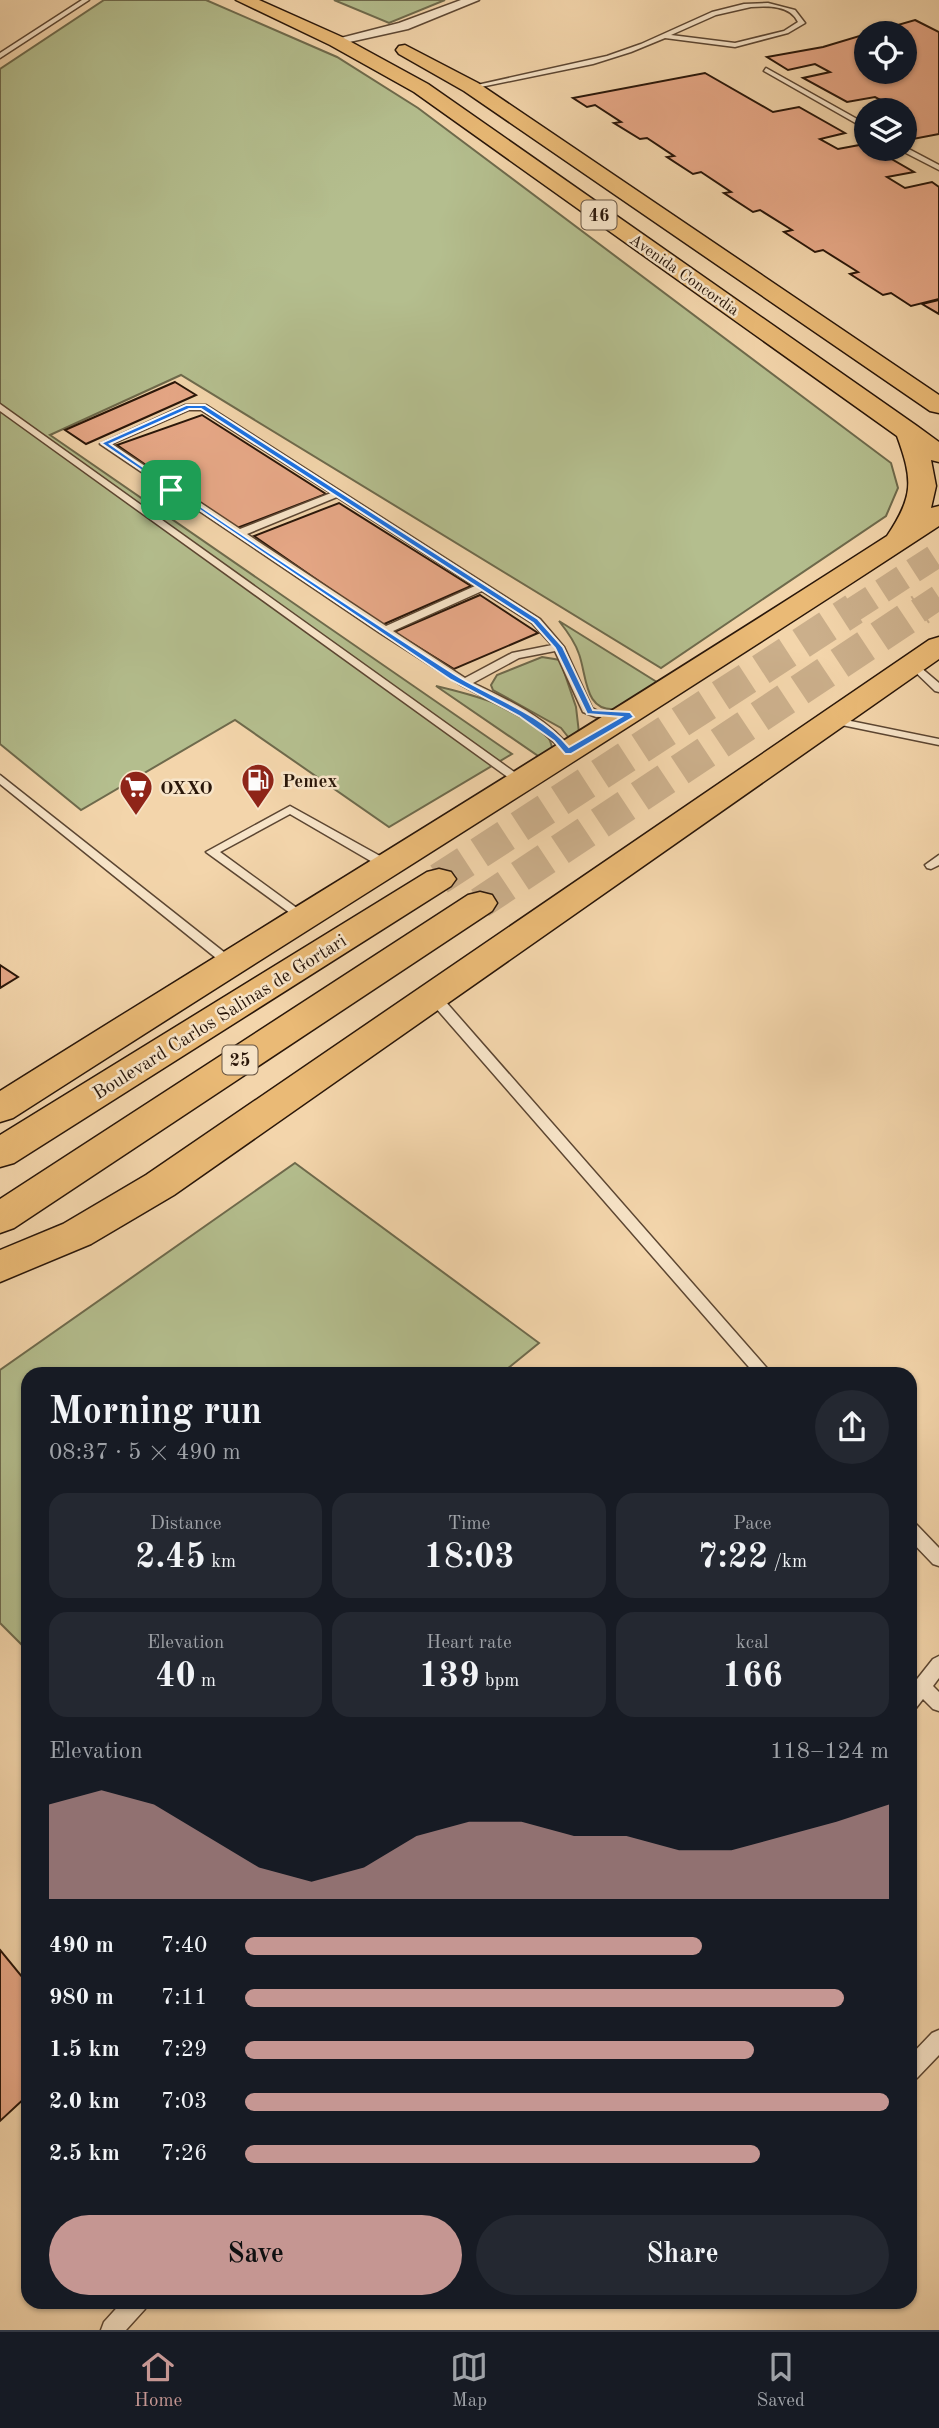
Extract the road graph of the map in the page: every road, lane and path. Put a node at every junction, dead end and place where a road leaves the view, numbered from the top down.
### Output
1 (86, 0) edge
2 (245, 0) edge
3 (289, 0) edge
4 (473, 0) edge
5 (371, 34) junction
6 (664, 36) junction
7 (336, 41) junction
8 (0, 56) edge
9 (765, 70) dead end
10 (471, 87) junction
11 (854, 120) edge
12 (917, 156) edge
13 (939, 168) edge
14 (933, 399) edge
15 (0, 407) edge
16 (908, 430) junction
17 (939, 454) edge
18 (340, 494) junction
19 (939, 514) edge
20 (237, 534) junction
21 (915, 535) edge
22 (482, 587) junction
23 (384, 631) junction
24 (559, 647) junction
25 (926, 655) edge
26 (465, 683) junction
27 (939, 689) edge
28 (630, 715) junction
29 (831, 720) junction
30 (939, 742) edge
31 (568, 752) junction
32 (0, 778) edge
33 (520, 781) junction
34 (385, 864) junction
35 (439, 879) tunnel mouth
36 (480, 903) tunnel mouth
37 (301, 917) junction
38 (230, 963) junction
39 (433, 996) junction
40 (0, 1109) edge
41 (0, 1153) edge
42 (0, 1218) edge
43 (0, 1268) edge
44 (758, 1367) edge
45 (917, 1536) edge
46 (939, 1559) edge
47 (939, 1664) edge
48 (922, 1687) junction
49 (917, 1693) edge
50 (939, 1703) edge
51 (939, 2040) edge
52 (917, 2064) edge
53 (130, 2309) edge
54 (112, 2330) edge

1 - 8 lane
2 - 7 main road, Avenida Concordia / 46
3 - 5 main road, Avenida Concordia / 46
4 - 5 street
5 - 7 street
5 - 10 main road, Avenida Concordia / 46
6 - 6 lane
6 - 10 lane
7 - 16 main road, Avenida Concordia / 46
9 - 11 lane
10 - 14 main road, Avenida Concordia / 46
12 - 13 lane
15 - 33 lane
16 - 17 main road, Avenida Concordia / 46
16 - 21 main road
18 - 20 lane
18 - 20 lane
18 - 22 lane
19 - 21 main road
20 - 23 lane
21 - 28 main road
22 - 23 lane
22 - 24 lane
23 - 26 lane
24 - 26 lane
24 - 28 lane
25 - 27 lane
25 - 29 main road
26 - 31 lane
28 - 31 main road
29 - 30 lane
29 - 39 main road
31 - 33 main road
32 - 38 lane
33 - 34 main road
34 - 37 main road
34 - 37 lane
35 - 41 main road, Boulevard Carlos Salinas de Gortari / 25
36 - 42 main road, 25
37 - 38 main road
38 - 40 main road
39 - 43 main road
39 - 44 lane
45 - 46 lane
47 - 48 lane
48 - 49 lane
48 - 50 lane
51 - 52 lane
53 - 54 lane

